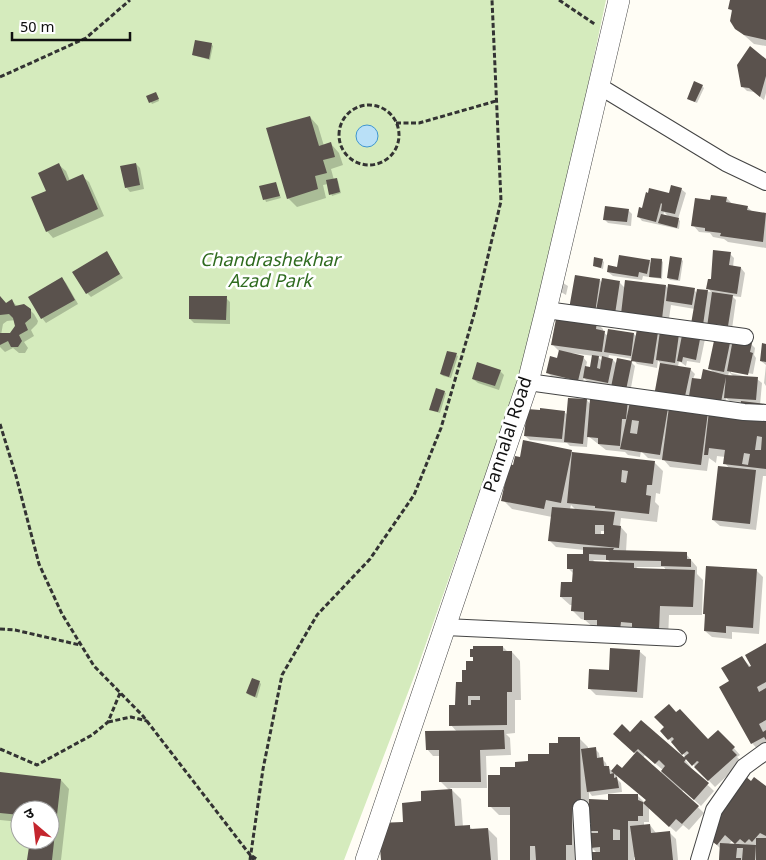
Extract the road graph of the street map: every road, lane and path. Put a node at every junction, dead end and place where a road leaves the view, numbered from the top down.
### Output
1 (130, 0) edge
2 (492, 0) edge
3 (559, 0) edge
4 (619, 0) edge
5 (612, 36) junction
6 (0, 77) edge
7 (599, 86) junction
8 (496, 101) junction
9 (396, 123) junction
10 (766, 182) edge
11 (546, 310) junction
12 (745, 337) dead end
13 (528, 382) junction
14 (766, 413) edge
15 (0, 424) edge
16 (445, 627) junction
17 (0, 629) edge
18 (678, 638) dead end
19 (81, 645) junction
20 (120, 693) junction
21 (147, 721) junction
22 (108, 722) junction
23 (0, 749) edge
24 (766, 751) edge
25 (581, 808) dead end
26 (252, 855) junction
27 (250, 860) edge
28 (254, 860) edge
29 (258, 860) edge
30 (366, 860) edge
31 (584, 860) edge
32 (699, 860) edge

1 - 6 path
2 - 8 path
3 - 5 path
4 - 5 street, Pannalal Road
5 - 7 street, Pannalal Road
7 - 10 street
7 - 11 street, Pannalal Road
8 - 9 path
8 - 26 path
9 - 9 path
11 - 12 street
11 - 13 street, Pannalal Road
13 - 14 street
13 - 16 street, Pannalal Road
15 - 19 path
16 - 18 street
16 - 30 street, Pannalal Road
17 - 19 path
19 - 20 path
20 - 21 path
20 - 22 path
21 - 22 path
21 - 26 path
22 - 23 path
24 - 32 street
25 - 31 street
26 - 27 path
26 - 28 path
26 - 29 path

